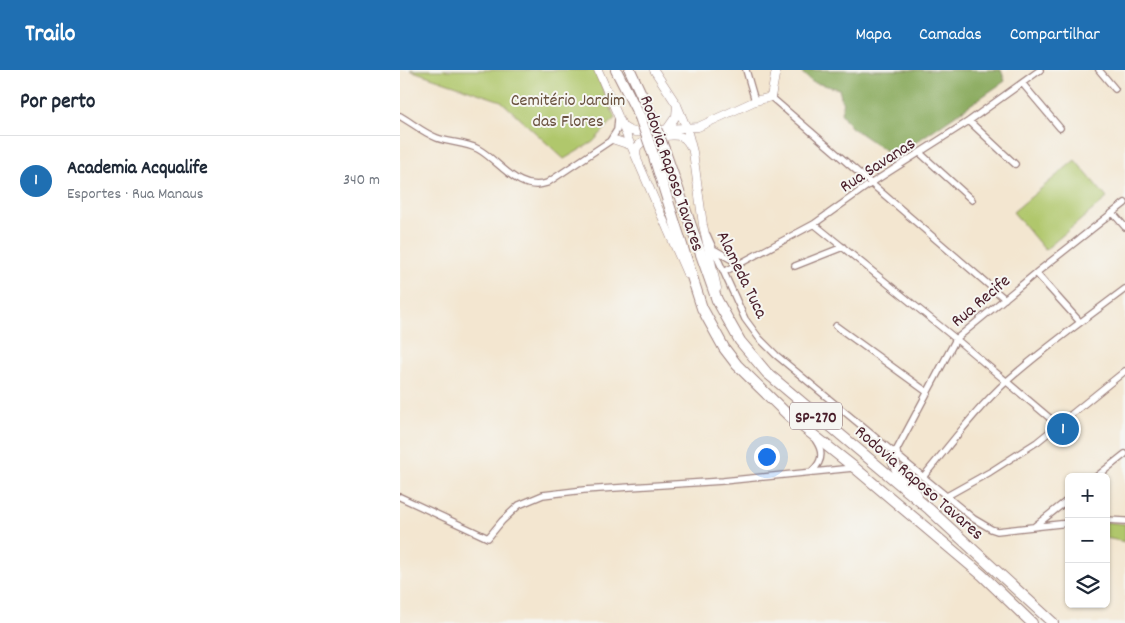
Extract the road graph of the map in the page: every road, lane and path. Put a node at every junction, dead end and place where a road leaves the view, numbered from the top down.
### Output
1 (598, 70) edge
2 (616, 70) edge
3 (630, 70) edge
4 (654, 70) edge
5 (746, 70) edge
6 (776, 70) edge
7 (1040, 70) edge
8 (1099, 70) edge
9 (1022, 83) junction
10 (1116, 89) dead end
11 (771, 97) junction
12 (755, 101) junction
13 (676, 104) junction
14 (400, 116) edge
15 (969, 121) junction
16 (620, 122) junction
17 (686, 126) junction
18 (698, 127) junction
19 (1060, 128) dead end
20 (667, 129) junction
21 (641, 133) junction
22 (690, 140) junction
23 (612, 141) junction
24 (628, 141) junction
25 (693, 152) junction
26 (920, 153) junction
27 (638, 162) junction
28 (1015, 164) dead end
29 (870, 184) junction
30 (972, 200) dead end
31 (1125, 203) edge
32 (1113, 213) junction
33 (814, 224) junction
34 (703, 225) junction
35 (1125, 227) edge
36 (843, 247) junction
37 (714, 249) junction
38 (739, 264) junction
39 (795, 266) dead end
40 (724, 272) junction
41 (1036, 273) junction
42 (1125, 289) edge
43 (1005, 299) junction
44 (702, 308) junction
45 (728, 321) junction
46 (1080, 322) junction
47 (836, 326) dead end
48 (956, 339) junction
49 (1125, 371) edge
50 (1007, 381) junction
51 (927, 392) junction
52 (1058, 424) junction
53 (810, 432) junction
54 (895, 453) junction
55 (1125, 454) edge
56 (855, 468) junction
57 (812, 471) junction
58 (1101, 473) edge
59 (923, 477) junction
60 (947, 496) junction
61 (400, 497) edge
62 (1065, 502) edge
63 (928, 510) junction
64 (1110, 520) edge
65 (1125, 521) edge
66 (1065, 523) edge
67 (1035, 526) junction
68 (992, 584) junction
69 (1026, 623) edge
70 (1032, 623) edge
71 (1053, 623) edge

1 - 16 street
2 - 44 highway, Rodovia Raposo Tavares / SP-270, bridge
3 - 45 highway, Rodovia Raposo Tavares / SP-270, bridge
4 - 13 street, Alameda Tuca
5 - 12 street
6 - 11 street
7 - 9 street, Rua Savanas
8 - 10 street
9 - 15 street, Rua Savanas
9 - 19 street
11 - 12 street
11 - 29 street
12 - 18 street
13 - 17 street, Alameda Tuca
13 - 20 street
14 - 23 street
15 - 26 street, Rua Savanas
15 - 28 street
16 - 21 street
16 - 23 street
16 - 24 street
17 - 18 street
17 - 20 street
17 - 22 street, Alameda Tuca
18 - 22 street
20 - 21 street
21 - 24 street
22 - 25 street, Alameda Tuca
23 - 24 street
24 - 27 street
25 - 27 street
25 - 34 street, Alameda Tuca
26 - 29 street, Rua Savanas
26 - 30 street
27 - 44 street
29 - 33 street, Rua Savanas
29 - 43 street
31 - 32 street, Rua Recife
32 - 35 street
32 - 41 street, Rua Recife
33 - 36 street
33 - 38 street, Rua Savanas
34 - 37 street, Alameda Tuca
34 - 45 street, Alameda Tuca
36 - 39 street
36 - 48 street
37 - 38 street
37 - 40 street, Alameda Tuca
38 - 40 street, Rua Savanas
40 - 54 street, Alameda Tuca
41 - 43 street, Rua Recife
41 - 46 street
42 - 46 street
43 - 48 street, Rua Recife
44 - 53 highway, Rodovia Raposo Tavares / SP-270
45 - 63 highway, Rodovia Raposo Tavares / SP-270
46 - 50 street
47 - 51 street
48 - 50 street
48 - 51 street, Rua Recife
49 - 52 street
50 - 52 street
50 - 59 street
51 - 54 street, Rua Recife
52 - 60 street
53 - 56 highway, Rodovia Raposo Tavares / SP-270
53 - 57 street
54 - 59 street, Alameda Tuca
54 - 63 highway
55 - 58 street
56 - 57 street
56 - 68 highway, Rodovia Raposo Tavares / SP-270
57 - 61 street
59 - 60 street, Alameda Tuca
60 - 67 street, Alameda Tuca
62 - 67 street
63 - 71 highway, Rodovia Raposo Tavares / SP-270
64 - 65 street
66 - 67 street, Alameda Tuca
68 - 69 street
68 - 70 highway, Rodovia Raposo Tavares / SP-270

